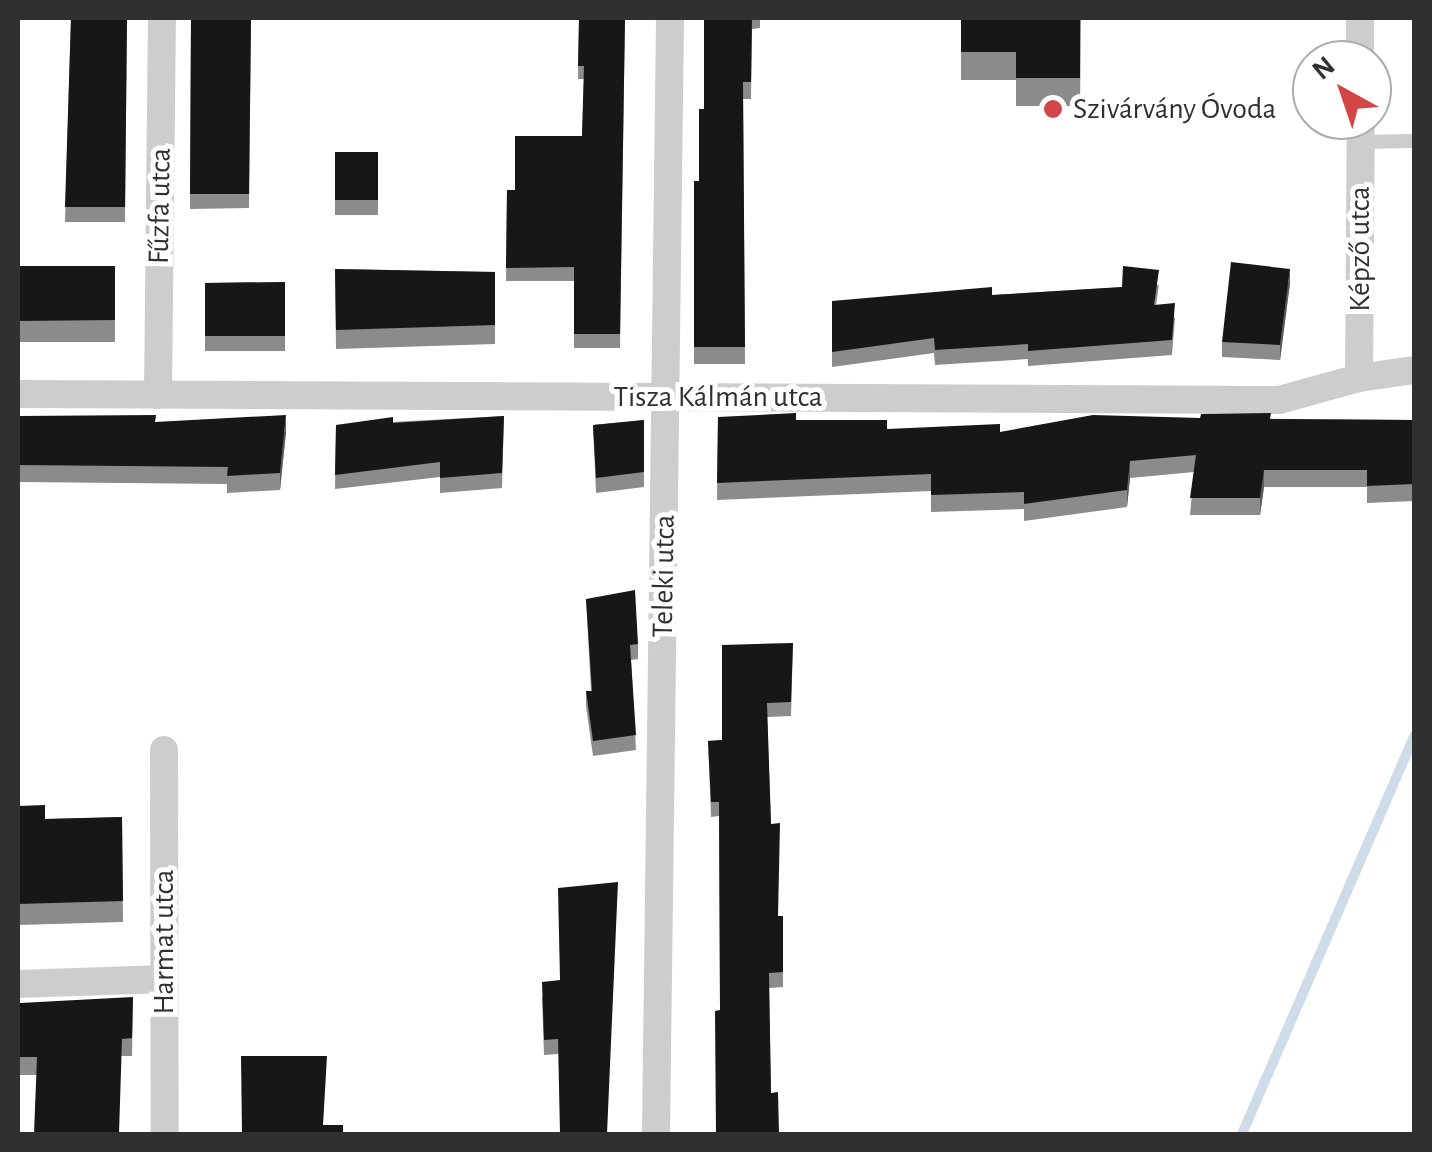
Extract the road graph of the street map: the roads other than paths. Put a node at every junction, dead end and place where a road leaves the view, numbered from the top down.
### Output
1 (162, 18) edge
2 (670, 18) edge
3 (1361, 140) edge
4 (1414, 370) edge
5 (1359, 378) junction
6 (18, 394) edge
7 (158, 394) junction
8 (666, 396) junction
9 (164, 750) dead end
10 (164, 979) junction
11 (18, 984) edge
12 (164, 1134) edge
13 (656, 1134) edge

1 - 7 street, Fűzfa utca
2 - 8 street, Teleki utca
3 - 5 street, Képző utca
4 - 5 street, Tisza Kálmán utca
5 - 8 street, Tisza Kálmán utca
6 - 7 street, Tisza Kálmán utca
7 - 8 street, Tisza Kálmán utca
8 - 13 street, Teleki utca
9 - 10 street, Harmat utca
10 - 11 street
10 - 12 street, Harmat utca

